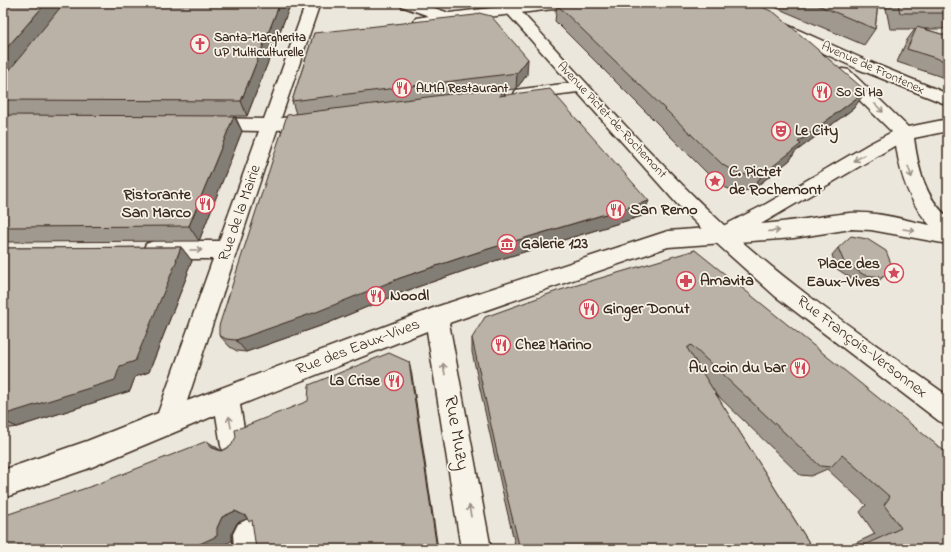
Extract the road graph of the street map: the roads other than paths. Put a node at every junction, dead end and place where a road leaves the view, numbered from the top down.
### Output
1 (313, 3) edge
2 (406, 3) edge
3 (570, 3) edge
4 (726, 3) edge
5 (509, 7) edge
6 (455, 17) junction
7 (410, 23) edge
8 (317, 34) edge
9 (798, 35) junction
10 (301, 36) junction
11 (580, 86) junction
12 (509, 96) edge
13 (948, 100) edge
14 (330, 120) edge
15 (193, 124) edge
16 (270, 125) junction
17 (945, 130) edge
18 (904, 134) junction
19 (948, 228) edge
20 (721, 235) junction
21 (948, 236) edge
22 (138, 250) edge
23 (227, 250) junction
24 (436, 317) junction
25 (226, 398) junction
26 (948, 412) edge
27 (168, 423) junction
28 (234, 446) edge
29 (3, 484) edge
30 (476, 549) edge

1 - 10 street, Rue de la Mairie
2 - 6 street
3 - 5 street
4 - 9 street, Avenue de Frontenex
5 - 6 street
5 - 11 street, Avenue Pictet-de-Rochemont
6 - 7 street
8 - 10 street
9 - 13 street, Avenue de Frontenex
9 -> 18 street, Avenue de Frontenex
10 - 16 street, Rue de la Mairie
11 - 12 street
11 - 20 street, Avenue Pictet-de-Rochemont
14 - 16 street
15 - 16 street
16 - 23 street, Rue de la Mairie
17 - 18 street
18 -> 19 street
18 -> 20 street
20 -> 21 street
20 - 24 street, Rue des Eaux-Vives
20 - 26 street, Rue François-Versonnex
22 -> 23 street
23 - 27 street, Rue de la Mairie
24 - 25 street, Rue des Eaux-Vives
30 -> 24 street, Rue Muzy
25 - 27 street, Rue des Eaux-Vives
28 -> 25 street
27 - 29 street, Rue des Eaux-Vives

